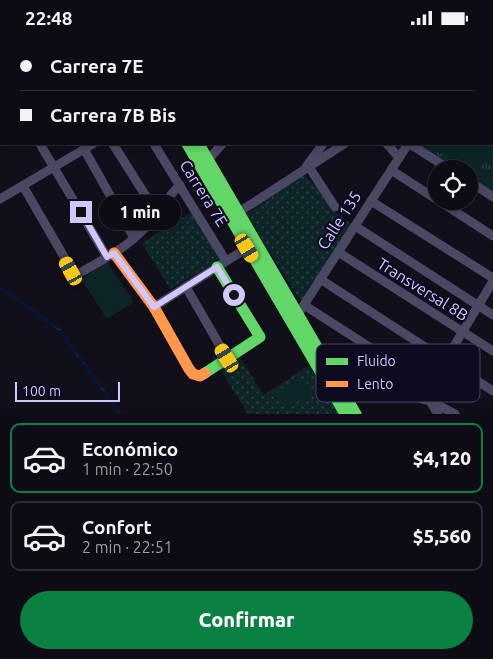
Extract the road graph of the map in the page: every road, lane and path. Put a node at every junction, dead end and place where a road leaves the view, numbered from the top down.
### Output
1 (41, 145) edge
2 (91, 145) edge
3 (114, 145) edge
4 (155, 145) edge
5 (188, 145) edge
6 (200, 145) edge
7 (221, 145) edge
8 (322, 145) edge
9 (342, 145) edge
10 (388, 145) edge
11 (408, 145) edge
12 (411, 145) edge
13 (84, 149) junction
14 (396, 154) dead end
15 (208, 160) junction
16 (435, 160) edge
17 (55, 167) junction
18 (306, 169) junction
19 (391, 170) junction
20 (23, 185) junction
21 (180, 185) junction
22 (478, 187) edge
23 (428, 194) edge
24 (493, 197) edge
25 (0, 199) edge
26 (149, 201) dead end
27 (371, 201) junction
28 (335, 207) dead end
29 (453, 210) edge
30 (239, 212) junction
31 (355, 226) junction
32 (493, 236) edge
33 (134, 238) junction
34 (247, 248) junction
35 (338, 252) junction
36 (111, 255) junction
37 (222, 264) junction
38 (320, 279) junction
39 (493, 280) edge
40 (186, 287) junction
41 (478, 305) junction
42 (154, 307) junction
43 (301, 309) junction
44 (493, 315) edge
45 (464, 332) junction
46 (318, 344) edge
47 (360, 344) edge
48 (421, 344) edge
49 (457, 344) edge
50 (493, 351) edge
51 (227, 358) junction
52 (316, 365) edge
53 (480, 383) edge
54 (493, 391) edge
55 (338, 402) edge
56 (349, 402) edge
57 (431, 402) edge
58 (432, 402) edge
59 (345, 414) edge
60 (356, 414) edge
61 (438, 414) edge
62 (455, 414) edge

1 - 17 street
2 - 13 street
3 - 26 street
4 - 21 street, Carrera 7E
5 - 34 main road
6 - 15 main road
7 - 15 street
8 - 18 street
9 - 18 street
10 - 14 street
11 - 19 street, Calle 135
12 - 16 street
13 - 17 street
13 - 33 street
15 - 30 main road
17 - 20 street
17 - 36 street
18 - 28 street
18 - 30 street
19 - 23 street
19 - 27 street, Calle 135
20 - 25 street
20 - 36 street
21 - 33 street
21 - 37 street, Carrera 7E
22 - 24 street
27 - 31 street, Calle 135
27 - 39 street
29 - 32 street
30 - 43 main road
31 - 35 street, Calle 135
31 - 41 street
33 - 36 street
34 - 37 street
34 - 52 main road
35 - 38 street, Calle 135
35 - 45 street, Transversal 8B
36 - 42 main road
37 - 40 street
37 - 51 main road, Carrera 7E
38 - 43 street, Calle 135
38 - 48 street
39 - 41 street
40 - 42 street
40 - 51 street
41 - 44 street
41 - 45 street
42 - 51 main road
43 - 46 main road
43 - 47 street
45 - 49 street
45 - 50 street, Transversal 8B
53 - 54 street
55 - 59 main road
56 - 60 main road
57 - 61 street
58 - 62 street

